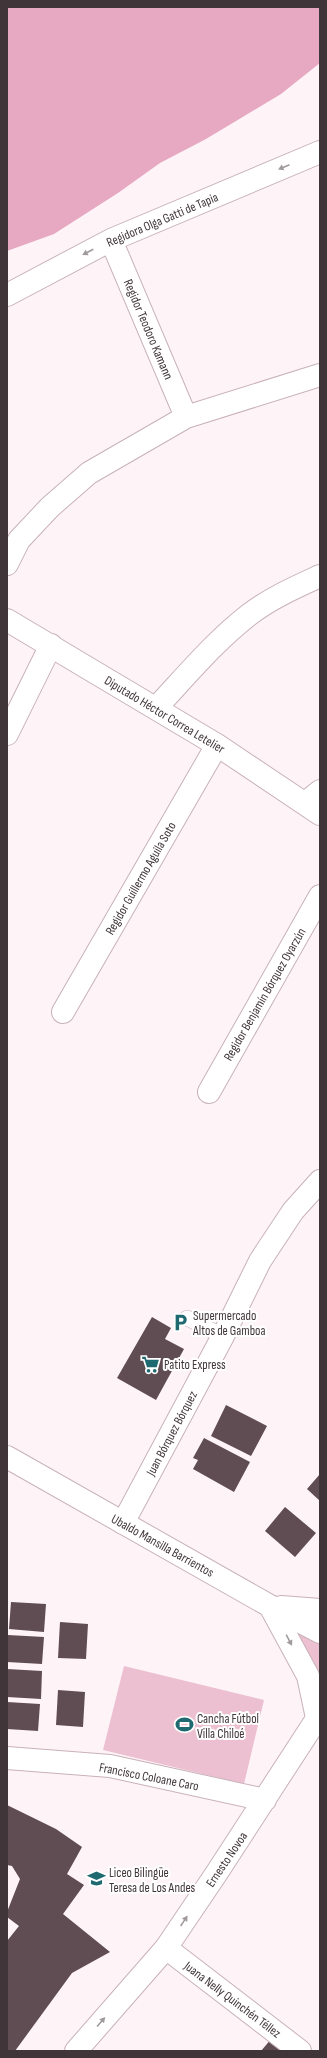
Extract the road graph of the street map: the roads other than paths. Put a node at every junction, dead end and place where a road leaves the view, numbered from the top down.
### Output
1 (320, 152) edge
2 (111, 240) junction
3 (7, 295) edge
4 (320, 375) edge
5 (186, 417) junction
6 (7, 564) edge
7 (320, 576) edge
8 (7, 620) edge
9 (51, 645) junction
10 (156, 708) junction
11 (7, 734) edge
12 (217, 745) junction
13 (315, 803) edge
14 (320, 896) edge
15 (63, 1012) dead end
16 (209, 1092) dead end
17 (320, 1181) edge
18 (187, 1318) dead end
19 (223, 1336) junction
20 (7, 1457) edge
21 (123, 1523) junction
22 (270, 1606) junction
23 (320, 1610) edge
24 (320, 1632) edge
25 (319, 1717) edge
26 (7, 1758) edge
27 (265, 1800) junction
28 (166, 1948) junction
29 (76, 2051) edge
30 (300, 2051) edge

1 -> 2 street, Regidora Olga Gatti de Tapia
2 -> 3 street, Regidora Olga Gatti de Tapia
2 - 5 street, Regidor Teodoro Kamann
4 - 5 street
5 - 6 street
7 - 10 street
8 - 9 street, Diputado Héctor Correa Letelier
9 - 10 street, Diputado Héctor Correa Letelier
9 - 11 street
10 - 12 street, Diputado Héctor Correa Letelier
12 - 13 street, Diputado Héctor Correa Letelier
12 - 15 street, Regidor Guillermo Aguila Soto
14 - 16 street, Regidor Benjamín Bórquez Oyarzún
17 - 19 street, Juan Bórquez Bórquez
18 - 19 lane
19 - 21 street, Juan Bórquez Bórquez
20 - 21 street, Ubaldo Mansilla Barrientos
21 - 22 street, Ubaldo Mansilla Barrientos
22 - 23 street
22 - 24 street, Ubaldo Mansilla Barrientos
22 -> 25 street
25 - 27 street, Ernesto Novoa
26 - 27 street, Francisco Coloane Caro
28 -> 27 street, Ernesto Novoa
29 -> 28 street, Ernesto Novoa
28 - 30 street, Juana Nelly Quinchén Téllez

